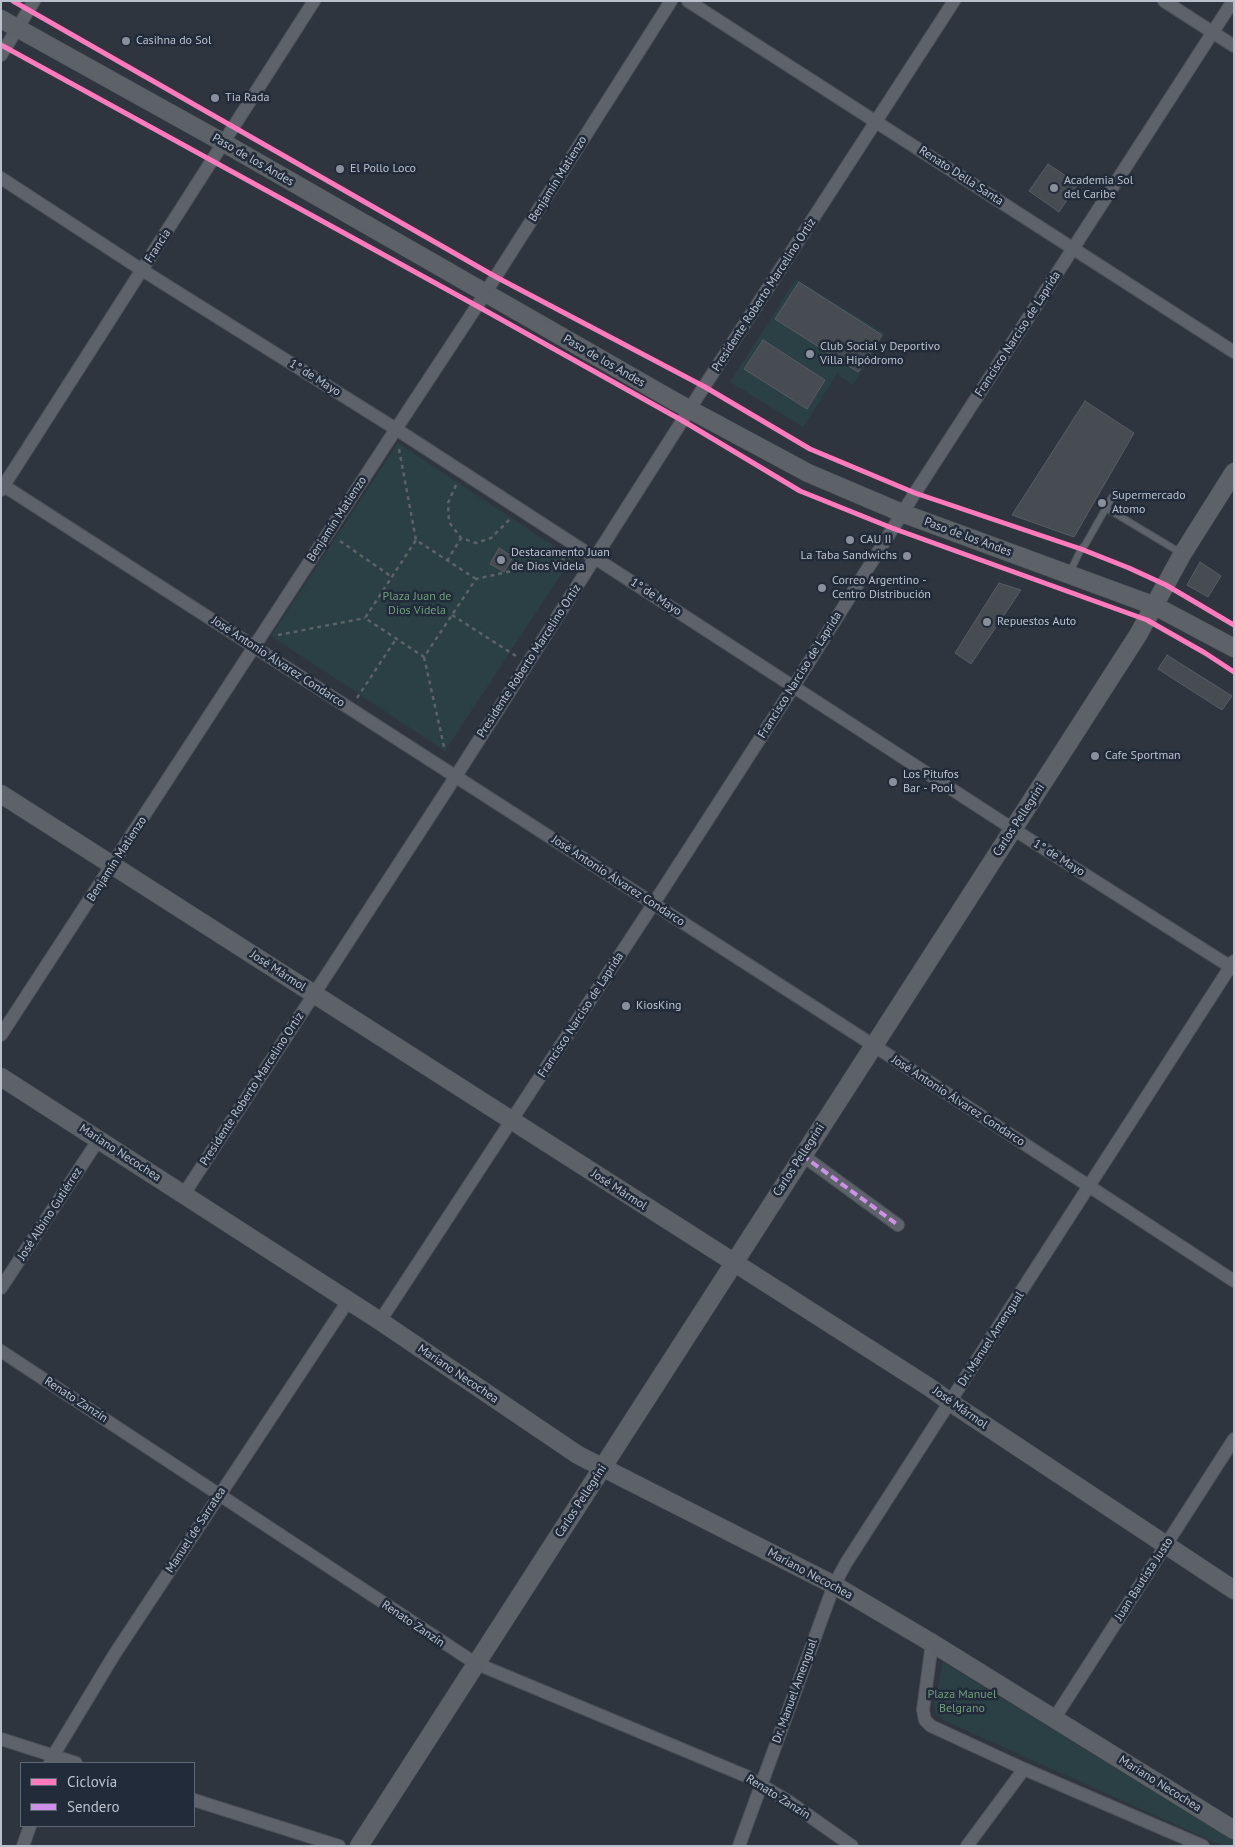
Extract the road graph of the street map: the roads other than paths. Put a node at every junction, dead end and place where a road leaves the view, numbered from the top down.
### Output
1 (34, 1) edge
2 (314, 1) edge
3 (671, 1) edge
4 (688, 1) edge
5 (954, 1) edge
6 (1164, 1) edge
7 (1234, 1) edge
8 (9, 24) edge
9 (1213, 33) junction
10 (1234, 46) edge
11 (1, 56) edge
12 (877, 121) junction
13 (224, 143) junction
14 (1, 178) edge
15 (1073, 249) junction
16 (142, 270) junction
17 (486, 294) junction
18 (1234, 352) edge
19 (690, 410) junction
20 (396, 429) junction
21 (1234, 472) edge
22 (2, 486) edge
23 (1115, 492) dead end
24 (1106, 508) junction
25 (902, 513) junction
26 (1183, 553) junction
27 (596, 558) junction
28 (1069, 574) junction
29 (1155, 606) junction
30 (255, 647) junction
31 (1234, 648) edge
32 (794, 686) junction
33 (456, 776) junction
34 (1, 794) edge
35 (1013, 828) junction
36 (113, 866) junction
37 (654, 904) junction
38 (1233, 965) edge
39 (314, 994) junction
40 (1, 1035) edge
41 (873, 1045) junction
42 (1, 1077) edge
43 (511, 1121) junction
44 (98, 1139) junction
45 (802, 1155) junction
46 (1089, 1186) junction
47 (184, 1194) junction
48 (898, 1225) dead end
49 (733, 1263) junction
50 (1234, 1281) edge
51 (1, 1288) edge
52 (348, 1301) junction
53 (380, 1321) junction
54 (1, 1351) edge
55 (950, 1402) junction
56 (1234, 1439) edge
57 (602, 1468) junction
58 (219, 1495) junction
59 (1165, 1546) junction
60 (834, 1585) junction
61 (1234, 1590) edge
62 (932, 1643) junction
63 (475, 1663) junction
64 (1054, 1719) junction
65 (1, 1739) edge
66 (51, 1760) edge
67 (68, 1762) edge
68 (1024, 1769) junction
69 (762, 1784) junction
70 (195, 1800) edge
71 (30, 1827) edge
72 (1234, 1830) edge
73 (23, 1846) edge
74 (339, 1846) edge
75 (359, 1846) edge
76 (739, 1846) edge
77 (852, 1846) edge
78 (967, 1846) edge
79 (1203, 1846) edge

1 - 8 street
2 - 13 street, Francia
3 - 17 street, Benjamín Matienzo
4 - 12 street, Renato Della Santa
5 - 12 street, Presidente Roberto Marcelino Ortiz
6 - 9 street
7 - 9 street, Francisco Narciso de Laprida
8 - 11 street
8 - 13 street, Paso de los Andes
9 - 10 street
9 - 15 street, Francisco Narciso de Laprida
12 - 15 street, Renato Della Santa
12 - 19 street, Presidente Roberto Marcelino Ortiz
13 - 16 street, Francia
13 - 17 street, Paso de los Andes
14 - 16 street, 1° de Mayo
15 - 18 street, Renato Della Santa
15 - 25 street, Francisco Narciso de Laprida
16 - 20 street, 1° de Mayo
16 - 22 street, Francia
17 - 19 street, Paso de los Andes
17 - 20 street, Benjamín Matienzo
19 - 25 street, Paso de los Andes
19 - 27 street, Presidente Roberto Marcelino Ortiz
20 - 27 street, 1° de Mayo
20 - 30 street, Benjamín Matienzo
21 - 26 street, Carlos Pellegrini
22 - 30 street, José Antonio Álvarez Condarco
23 - 24 lane
24 - 26 lane
24 - 28 lane
25 - 28 street, Paso de los Andes
25 - 32 street, Francisco Narciso de Laprida
26 - 29 street, Carlos Pellegrini
27 - 32 street, 1° de Mayo
27 - 33 street, Presidente Roberto Marcelino Ortiz
28 - 29 street, Paso de los Andes
29 - 31 street, Paso de los Andes
29 - 35 street, Carlos Pellegrini
30 - 33 street, José Antonio Álvarez Condarco
30 - 36 street, Benjamín Matienzo
32 - 35 street, 1° de Mayo
32 - 37 street, Francisco Narciso de Laprida
33 - 37 street, José Antonio Álvarez Condarco
33 - 39 street, Presidente Roberto Marcelino Ortiz
34 - 36 street, José Mármol
35 - 38 street, 1° de Mayo
35 - 41 street, Carlos Pellegrini
36 - 39 street, José Mármol
36 - 40 street, Benjamín Matienzo
37 - 41 street, José Antonio Álvarez Condarco
37 - 43 street, Francisco Narciso de Laprida
38 - 46 street, Dr. Manuel Amengual
39 - 43 street, José Mármol
39 - 47 street, Presidente Roberto Marcelino Ortiz
41 - 45 street, Carlos Pellegrini
41 - 46 street, José Antonio Álvarez Condarco
42 - 44 street, Mariano Necochea
43 - 49 street, José Mármol
43 - 53 street, Francisco Narciso de Laprida
44 - 47 street, Mariano Necochea
44 - 51 street, José Albino Gutiérrez
45 - 48 street
45 - 49 street, Carlos Pellegrini
46 - 50 street, José Antonio Álvarez Condarco
46 - 55 street, Dr. Manuel Amengual
47 - 52 street, Mariano Necochea
49 - 55 street, José Mármol
49 - 57 street, Carlos Pellegrini
52 - 53 street, Mariano Necochea
52 - 58 street, Manuel de Sarratea
53 - 57 street, Mariano Necochea
54 - 58 street, Renato Zanzín
55 - 59 street, José Mármol
55 - 60 street, Dr. Manuel Amengual
56 - 59 street, Juan Bautista Justo
57 - 60 street, Mariano Necochea
57 - 63 street, Carlos Pellegrini
58 - 63 street, Renato Zanzín
58 - 66 street, Manuel de Sarratea
59 - 61 street, José Mármol
59 - 64 street, Juan Bautista Justo
60 - 62 street, Mariano Necochea
60 - 69 street, Dr. Manuel Amengual
62 - 64 street, Mariano Necochea
62 - 68 street
63 - 69 street, Renato Zanzín
63 - 75 street, Carlos Pellegrini
64 - 72 street, Mariano Necochea
65 - 66 street
66 - 67 street
68 - 78 street
68 - 79 street
69 - 76 street, Dr. Manuel Amengual
69 - 77 street, Renato Zanzín
70 - 74 street
71 - 73 street

